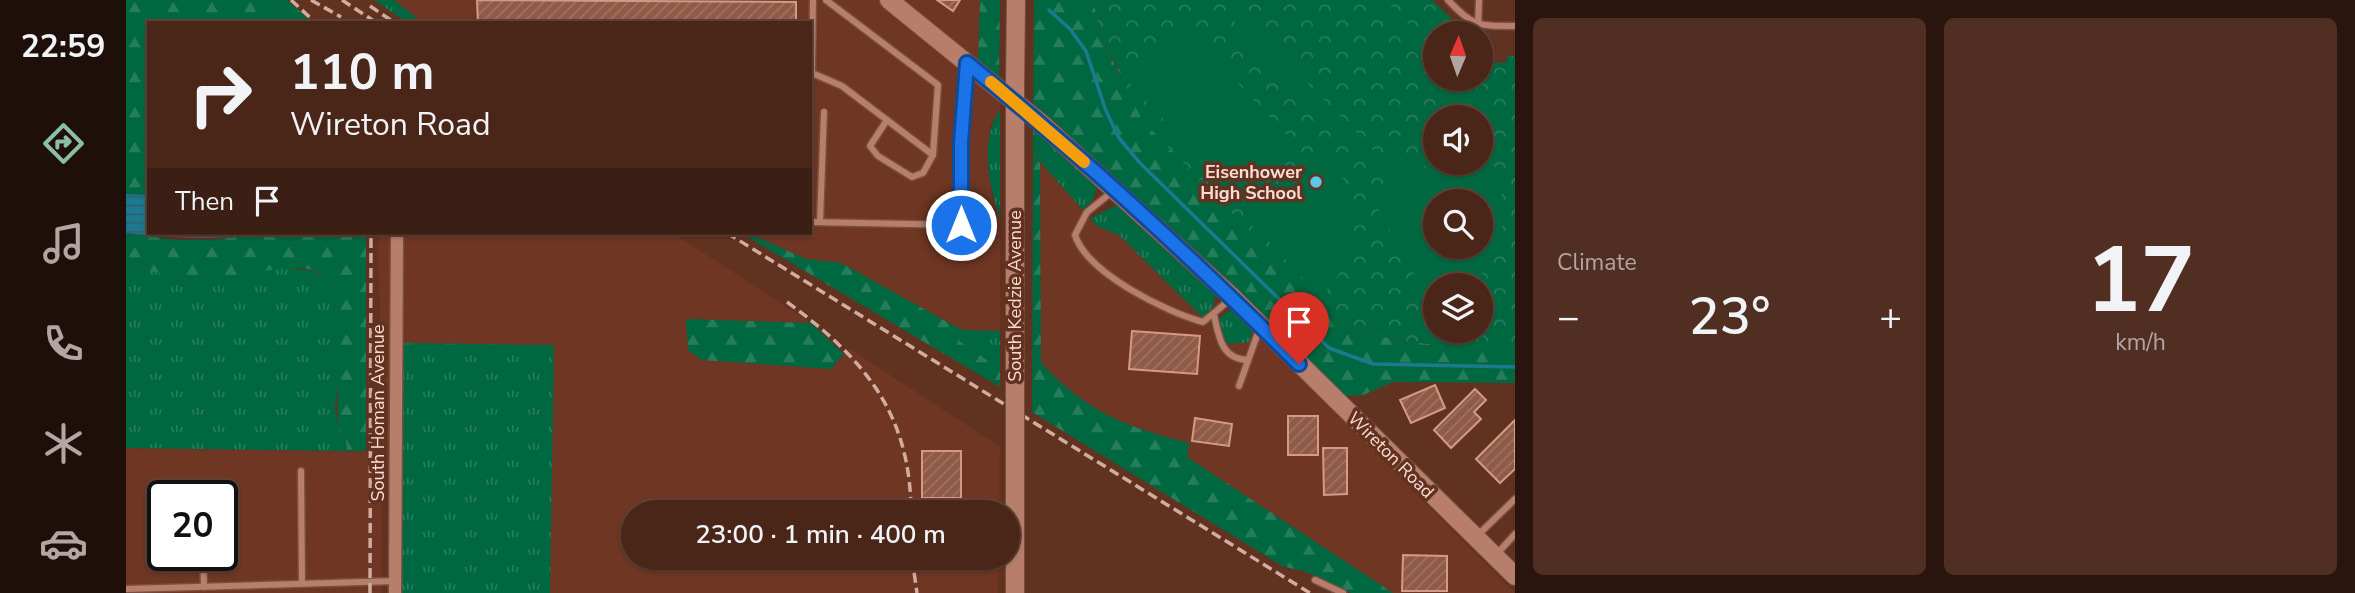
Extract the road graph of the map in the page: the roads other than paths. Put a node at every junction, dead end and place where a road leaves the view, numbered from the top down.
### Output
1 (813, 0) edge
2 (826, 0) edge
3 (890, 0) edge
4 (1016, 0) edge
5 (1448, 0) edge
6 (1479, 0) edge
7 (1469, 21) edge
8 (1478, 21) edge
9 (1493, 26) edge
10 (1515, 26) edge
11 (967, 63) junction
12 (824, 112) dead end
13 (887, 120) junction
14 (933, 155) junction
15 (1114, 191) junction
16 (812, 222) edge
17 (820, 222) junction
18 (397, 235) edge
19 (1232, 298) junction
20 (1214, 315) junction
21 (1260, 326) junction
22 (1248, 359) junction
23 (1239, 386) dead end
24 (301, 471) dead end
25 (1515, 499) edge
26 (1515, 534) edge
27 (1475, 538) junction
28 (1494, 556) junction
29 (204, 571) edge
30 (1515, 576) edge
31 (1315, 580) dead end
32 (302, 583) junction
33 (204, 587) junction
34 (395, 587) edge
35 (126, 589) edge
36 (1015, 593) edge
37 (1343, 593) edge

1 - 13 lane
2 - 14 lane
3 - 11 street, Wireton Road
4 - 36 street, South Kedzie Avenue, bridge
5 - 7 lane
6 - 8 lane
9 - 10 lane
11 - 15 street, Wireton Road
11 - 17 lane
12 - 17 lane
13 - 14 lane
13 - 14 lane
15 - 19 street, Wireton Road
15 - 20 lane
16 - 17 lane
18 - 34 street, South Homan Avenue
19 - 20 lane
19 - 21 street, Wireton Road
20 - 22 lane
21 - 22 lane
21 - 27 street, Wireton Road
22 - 23 lane
24 - 32 lane
25 - 27 lane
26 - 28 lane
27 - 28 street, Wireton Road
28 - 30 street, Wireton Road
29 - 33 lane
31 - 37 lane
32 - 33 lane
32 - 34 lane
33 - 35 lane

